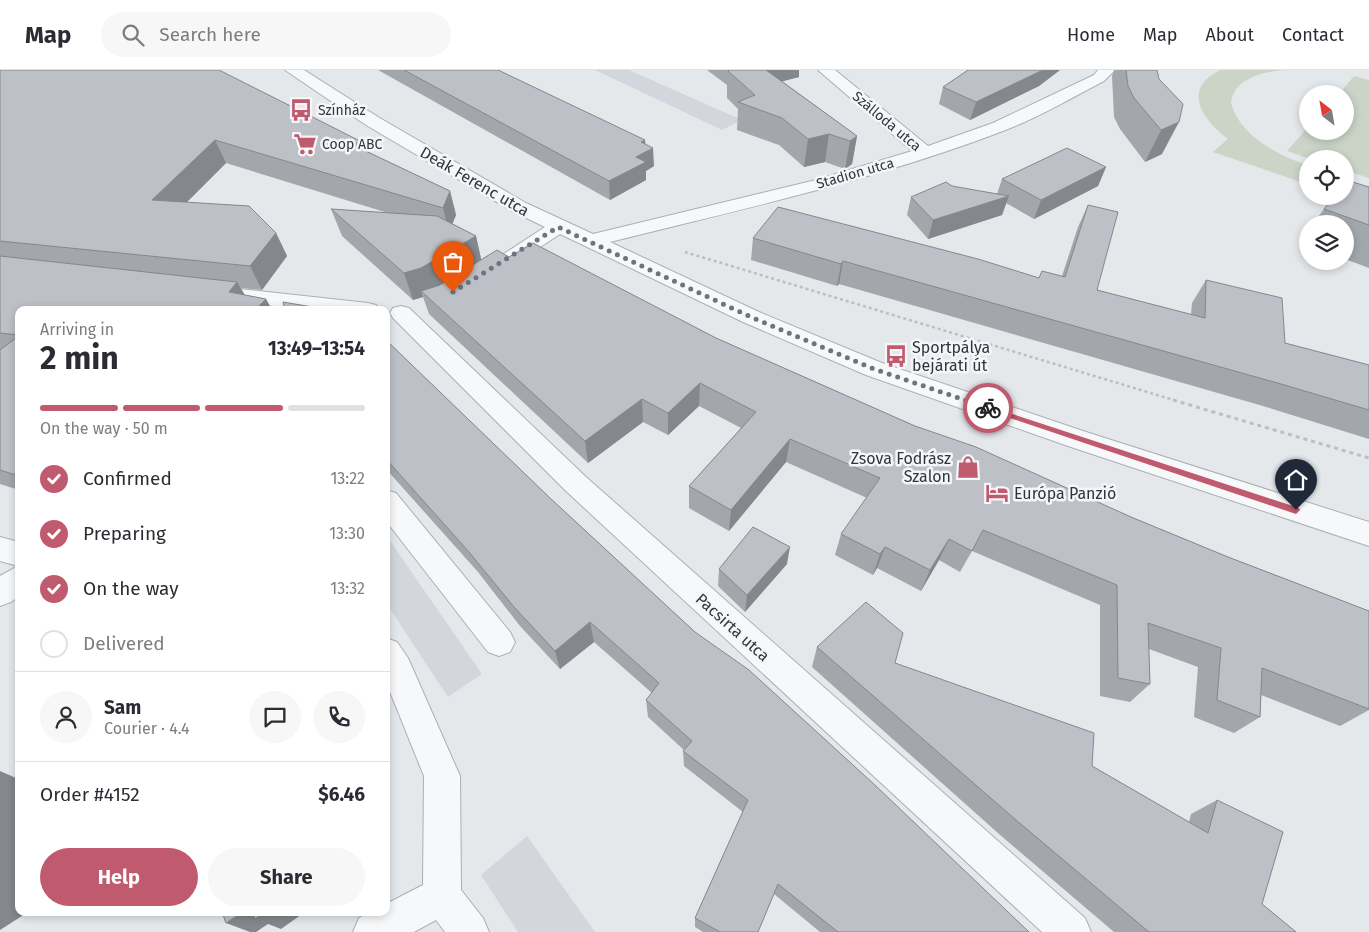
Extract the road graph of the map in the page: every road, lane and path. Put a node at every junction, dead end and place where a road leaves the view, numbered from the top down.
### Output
1 (293, 70) edge
2 (826, 70) edge
3 (1109, 74) edge
4 (925, 153) junction
5 (558, 227) junction
6 (590, 241) junction
7 (676, 249) dead end
8 (488, 272) edge
9 (210, 293) edge
10 (309, 306) edge
11 (403, 311) edge
12 (1369, 458) edge
13 (390, 506) edge
14 (1369, 534) edge
15 (0, 549) edge
16 (15, 553) edge
17 (15, 581) edge
18 (0, 593) edge
19 (499, 642) dead end
20 (390, 658) edge
21 (442, 896) junction
22 (373, 932) edge
23 (469, 932) edge
24 (1072, 932) edge

1 - 5 street, Deák Ferenc utca
2 - 4 street, Szálloda utca
3 - 4 street, Stadion utca
4 - 6 street, Stadion utca
5 - 6 street, Deák Ferenc utca
5 - 8 street
6 - 14 street, Deák Ferenc utca
7 - 12 path
9 - 10 street
11 - 24 street, Pacsirta utca
13 - 19 street
15 - 16 street
17 - 18 street
20 - 21 street
21 - 22 street
21 - 23 street

